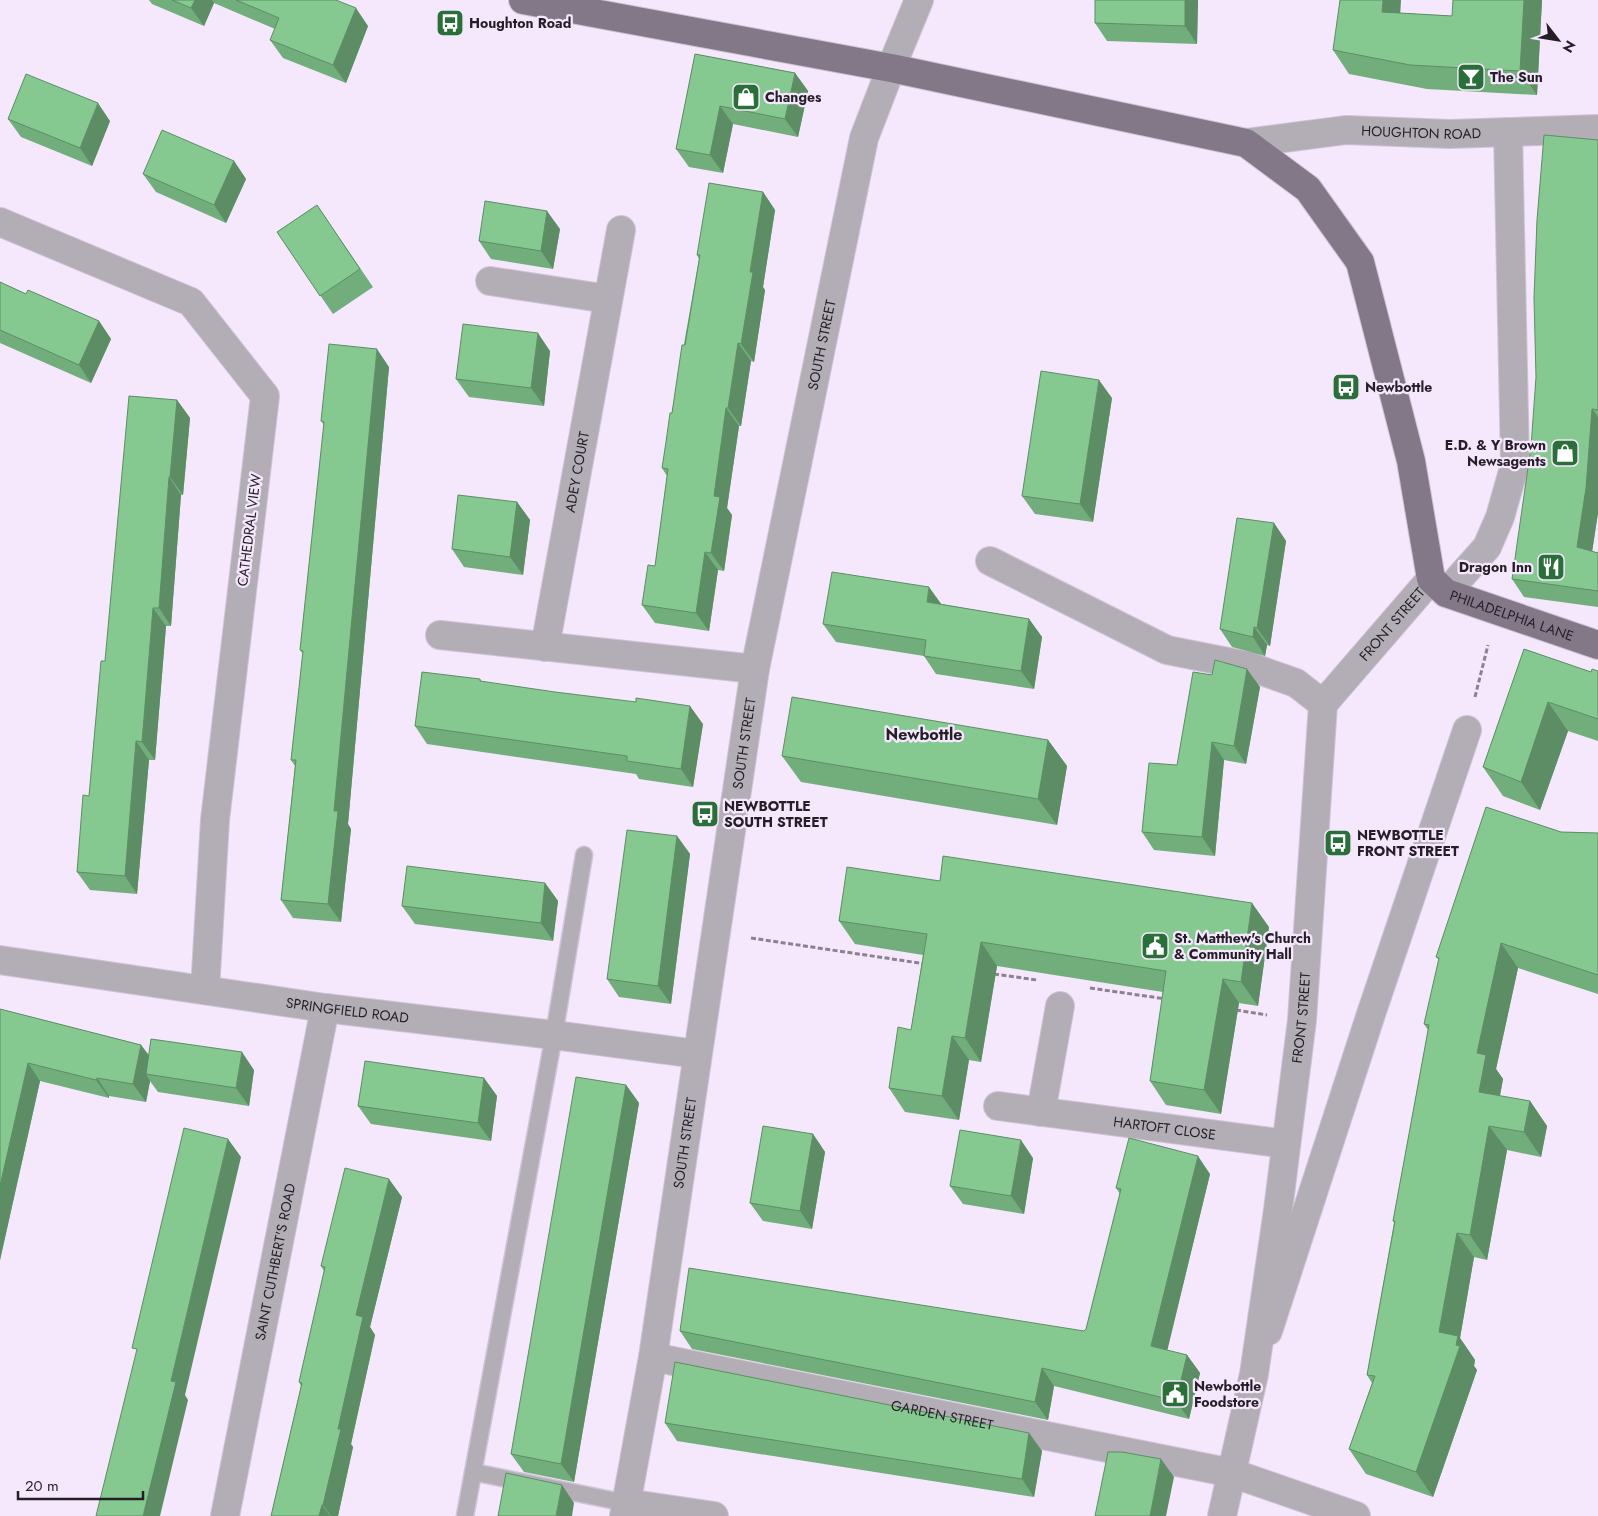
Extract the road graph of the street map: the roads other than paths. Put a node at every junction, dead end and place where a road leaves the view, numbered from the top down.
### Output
1 (523, 0) edge
2 (919, 0) edge
3 (891, 68) junction
4 (1598, 129) edge
5 (1508, 132) junction
6 (1246, 143) junction
7 (0, 222) edge
8 (621, 230) dead end
9 (490, 281) dead end
10 (608, 299) junction
11 (990, 562) dead end
12 (1438, 586) junction
13 (440, 635) dead end
14 (1598, 645) edge
15 (545, 646) junction
16 (755, 669) junction
17 (1323, 704) junction
18 (1467, 730) road end
19 (584, 855) dead end
20 (0, 960) edge
21 (205, 990) junction
22 (1060, 1006) dead end
23 (325, 1008) junction
24 (554, 1035) junction
25 (697, 1054) junction
26 (998, 1106) dead end
27 (1041, 1112) junction
28 (1286, 1144) junction
29 (653, 1357) junction
30 (1254, 1374) junction
31 (473, 1472) junction
32 (1232, 1473) junction
33 (625, 1509) edge
34 (225, 1516) edge
35 (465, 1516) edge
36 (714, 1516) edge
37 (1222, 1516) edge
38 (1356, 1516) edge

1 - 3 main road
2 - 3 street, SOUTH STREET
3 - 6 main road
3 - 16 street, SOUTH STREET
4 - 5 street, HOUGHTON ROAD
5 - 6 street, HOUGHTON ROAD
5 - 12 street, FRONT STREET
6 - 12 main road
7 - 21 street, CATHEDRAL VIEW
8 - 10 street, ADEY COURT
9 - 10 street
10 - 15 street, ADEY COURT
11 - 17 street
12 - 14 main road, PHILADELPHIA LANE
12 - 17 street, FRONT STREET
13 - 15 street
15 - 16 street
16 - 25 street, SOUTH STREET
17 - 28 street, FRONT STREET
18 - 30 street, FRONT STREET
19 - 24 lane
20 - 21 street, SPRINGFIELD ROAD
21 - 23 street, SPRINGFIELD ROAD
22 - 27 street
23 - 24 street, SPRINGFIELD ROAD
23 - 34 street, SAINT CUTHBERT'S ROAD
24 - 25 street, SPRINGFIELD ROAD
24 - 31 lane
25 - 29 street, SOUTH STREET
26 - 27 street, HARTOFT CLOSE
27 - 28 street, HARTOFT CLOSE
28 - 30 street, FRONT STREET
29 - 32 street, GARDEN STREET
29 - 33 street, SOUTH STREET
30 - 32 street, FRONT STREET
31 - 33 lane
31 - 35 lane
32 - 37 street, FRONT STREET
32 - 38 street, GARDEN STREET
33 - 36 street

